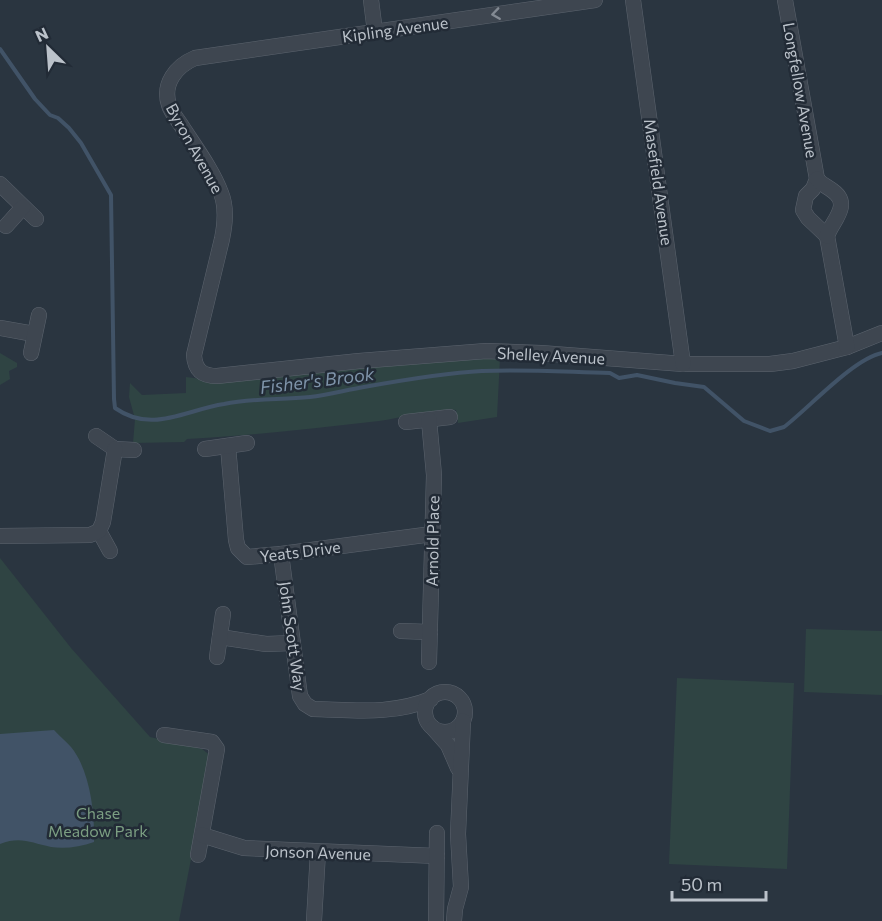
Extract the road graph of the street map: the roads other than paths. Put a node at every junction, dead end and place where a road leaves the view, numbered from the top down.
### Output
1 (371, 0) edge
2 (595, 0) edge
3 (633, 0) edge
4 (784, 0) edge
5 (375, 32) junction
6 (195, 58) joint
7 (817, 179) junction
8 (0, 184) edge
9 (23, 207) junction
10 (36, 219) dead end
11 (6, 226) dead end
12 (827, 236) junction
13 (39, 315) dead end
14 (0, 328) edge
15 (882, 333) edge
16 (34, 334) junction
17 (847, 347) junction
18 (31, 353) dead end
19 (683, 364) junction
20 (217, 376) joint
21 (450, 417) dead end
22 (429, 420) junction
23 (406, 423) dead end
24 (96, 436) dead end
25 (246, 443) dead end
26 (228, 446) junction
27 (115, 449) junction
28 (205, 449) dead end
29 (134, 450) dead end
30 (99, 531) junction
31 (432, 534) junction
32 (0, 536) edge
33 (110, 551) dead end
34 (281, 554) junction
35 (223, 614) dead end
36 (401, 631) dead end
37 (430, 632) junction
38 (220, 637) junction
39 (293, 643) junction
40 (217, 657) dead end
41 (429, 662) dead end
42 (431, 699) junction
43 (389, 711) junction
44 (463, 721) junction
45 (432, 727) junction
46 (164, 735) dead end
47 (460, 773) junction
48 (437, 833) dead end
49 (202, 835) junction
50 (318, 852) junction
51 (198, 855) dead end
52 (437, 856) junction
53 (455, 915) edge
54 (314, 921) edge
55 (436, 921) edge

1 - 5 street
2 -> 5 street, Kipling Avenue
3 - 19 street, Masefield Avenue
4 - 7 street, Longfellow Avenue
5 - 6 street, Kipling Avenue
6 - 20 street, Byron Avenue
7 - 12 street, Longfellow Avenue
7 - 12 street, Longfellow Avenue
8 - 9 street
9 - 10 street
9 - 11 street
12 - 17 street
13 - 16 street
14 - 16 street
15 - 17 street, Shelley Avenue
16 - 18 street
17 - 19 street, Shelley Avenue
19 - 20 street, Shelley Avenue
21 - 22 street
22 - 23 street
22 - 31 street, Arnold Place
24 - 27 street
25 - 26 street
26 - 28 street
26 - 34 street, Yeats Drive
27 - 29 street
27 - 30 street
30 - 32 street
30 - 33 street
31 - 34 street, Yeats Drive
31 - 37 street, Arnold Place
34 - 39 street, John Scott Way
35 - 38 street
36 - 37 street
37 - 41 street, Arnold Place
38 - 39 street
38 - 40 street
39 - 43 street, John Scott Way
42 - 43 street
42 - 44 street
42 - 45 street
43 - 45 street
44 - 45 street
44 - 47 street
45 - 47 street
46 - 49 street
47 - 53 street
48 - 52 street
49 - 50 street, Jonson Avenue
49 - 51 street
50 - 52 street, Jonson Avenue
50 - 54 street
52 - 55 street

